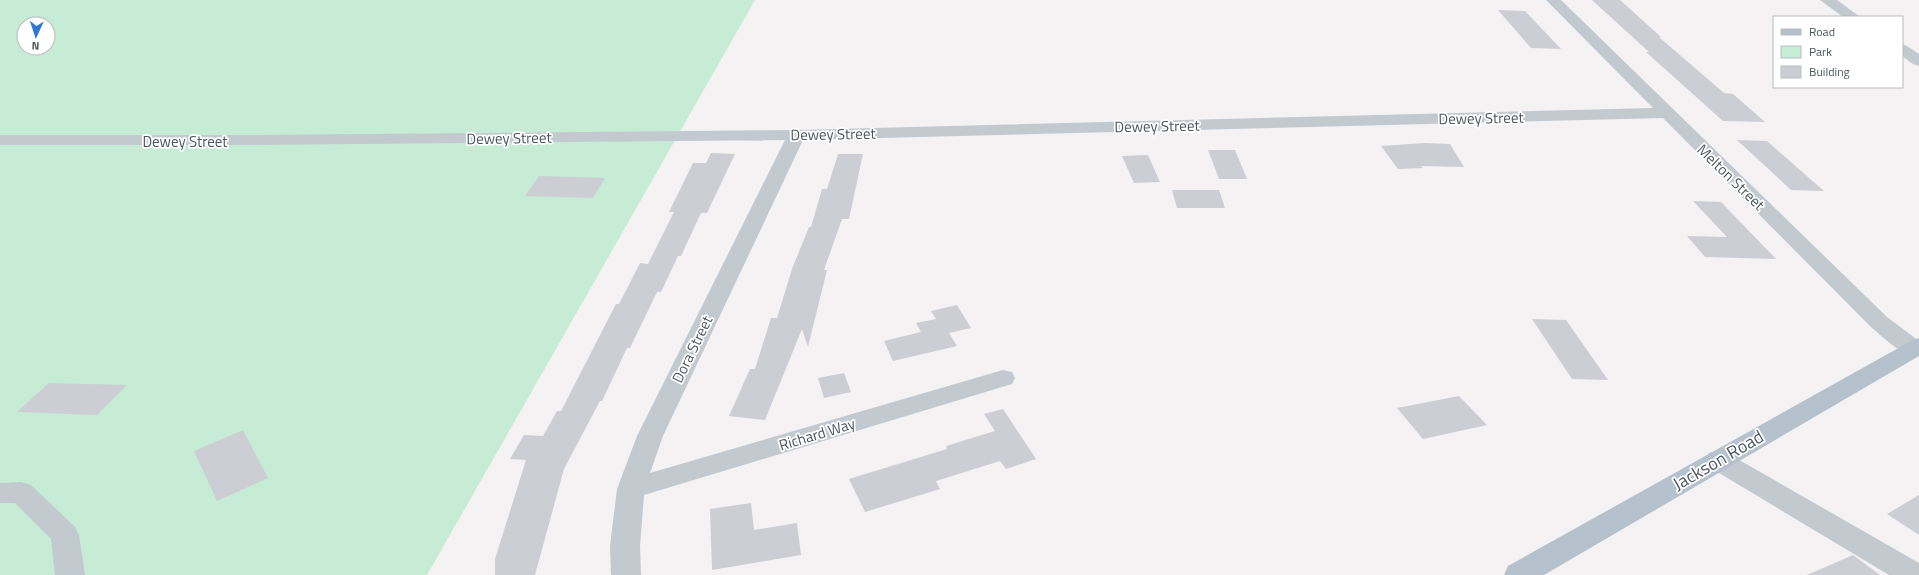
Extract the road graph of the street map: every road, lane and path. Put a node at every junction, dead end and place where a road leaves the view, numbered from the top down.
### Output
1 (1553, 0) edge
2 (1827, 0) edge
3 (1851, 16) edge
4 (1903, 51) edge
5 (1919, 61) edge
6 (1666, 114) junction
7 (796, 135) junction
8 (0, 140) edge
9 (1916, 348) edge
10 (1003, 378) dead end
11 (1718, 460) junction
12 (631, 489) junction
13 (0, 493) edge
14 (70, 575) edge
15 (626, 575) edge
16 (1519, 575) edge
17 (1914, 575) edge

1 - 6 street, Melton Street
2 - 3 street
4 - 5 street
6 - 7 street, Dewey Street
6 - 9 street, Melton Street
7 - 8 street, Dewey Street
7 - 12 street, Dora Street
9 - 11 main road, Jackson Road
10 - 12 street, Richard Way
11 - 16 main road, Jackson Road
11 - 17 street
12 - 15 street, Dora Street
13 - 14 street

